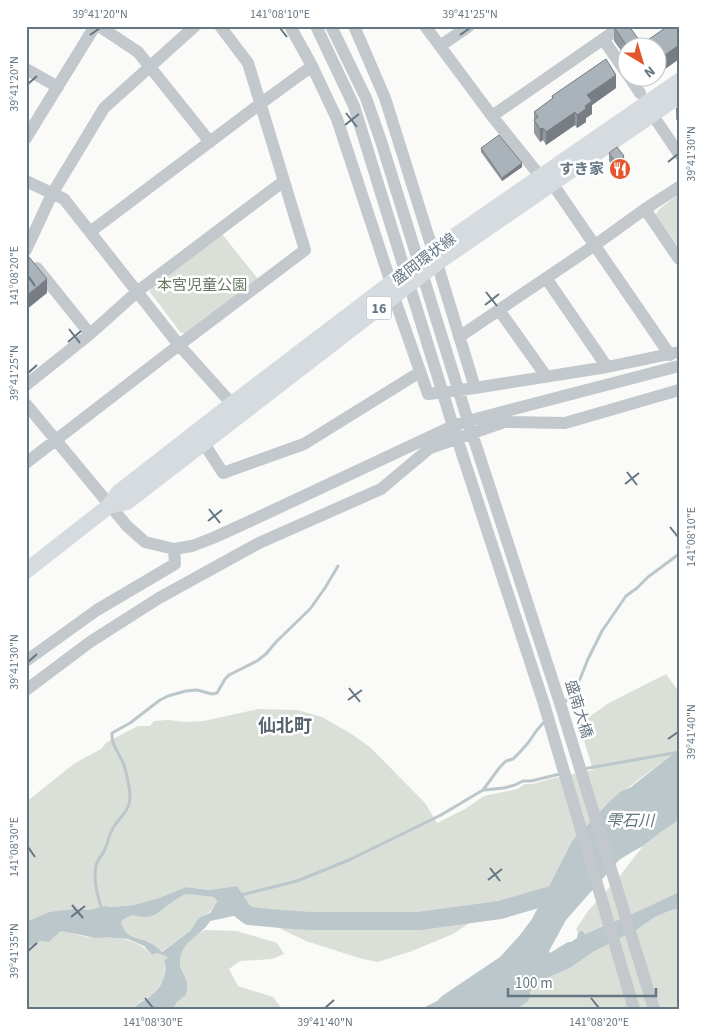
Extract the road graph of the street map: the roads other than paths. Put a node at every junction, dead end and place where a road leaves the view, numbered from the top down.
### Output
1 (97, 26) edge
2 (195, 26) edge
3 (220, 26) edge
4 (290, 26) edge
5 (316, 26) edge
6 (331, 26) edge
7 (355, 26) edge
8 (426, 26) edge
9 (469, 26) edge
10 (610, 31) edge
11 (440, 46) junction
12 (618, 51) edge
13 (312, 66) junction
14 (150, 67) junction
15 (26, 69) edge
16 (679, 81) edge
17 (58, 87) junction
18 (636, 88) edge
19 (679, 96) edge
20 (260, 104) junction
21 (646, 104) junction
22 (492, 116) junction
23 (26, 138) edge
24 (210, 142) junction
25 (679, 154) edge
26 (546, 180) junction
27 (284, 181) junction
28 (26, 182) edge
29 (679, 187) edge
30 (52, 194) junction
31 (645, 209) junction
32 (90, 232) junction
33 (595, 245) junction
34 (26, 250) edge
35 (26, 254) edge
36 (435, 257) junction
37 (679, 259) edge
38 (546, 278) junction
39 (393, 290) junction
40 (138, 291) junction
41 (499, 310) junction
42 (90, 334) junction
43 (459, 337) junction
44 (178, 345) junction
45 (674, 353) edge
46 (607, 366) junction
47 (679, 366) edge
48 (420, 372) junction
49 (546, 376) junction
50 (26, 385) edge
51 (475, 388) junction
52 (679, 390) edge
53 (26, 404) edge
54 (232, 404) junction
55 (468, 421) junction
56 (453, 426) junction
57 (56, 440) junction
58 (203, 442) junction
59 (26, 463) edge
60 (109, 506) junction
61 (174, 549) junction
62 (26, 571) edge
63 (26, 661) edge
64 (26, 690) edge
65 (634, 1009) edge
66 (654, 1009) edge

1 - 14 street
1 - 17 street
2 - 14 street
3 - 20 street
4 - 13 street
5 - 56 street
6 - 55 street, 盛南大橋
7 - 36 street
8 - 11 street
9 - 11 street
10 - 12 street
10 - 22 street
11 - 22 street
13 - 20 street
13 - 39 street
14 - 24 street
14 - 30 street
15 - 17 street
16 - 21 main road, 盛岡環状線 / 16
17 - 23 street
18 - 21 street
19 - 21 main road, 盛岡環状線 / 16
20 - 24 street
20 - 27 street
21 - 25 street
21 - 26 main road, 盛岡環状線 / 16
22 - 26 street
24 - 32 street
26 - 33 street
26 - 36 main road, 盛岡環状線 / 16
27 - 40 street
27 - 44 street
28 - 30 street
29 - 31 street
30 - 32 street
30 - 34 street
31 - 33 street
31 - 37 street
32 - 40 street
33 - 38 street
33 - 45 street
35 - 42 street
36 - 39 main road, 盛岡環状線 / 16
36 - 43 street
38 - 41 street
38 - 46 street
39 - 48 street
39 - 54 main road, 盛岡環状線 / 16
39 - 58 main road, 盛岡環状線 / 16
40 - 42 street
40 - 44 street
41 - 43 street
41 - 49 street
42 - 50 street
43 - 51 street
44 - 54 street
44 - 57 street
45 - 46 street
46 - 49 street
47 - 55 street
48 - 51 street
48 - 58 street
49 - 51 street
52 - 64 street
53 - 57 street
54 - 60 main road, 盛岡環状線 / 16
55 - 56 street
55 - 66 street, 盛南大橋
56 - 61 street
56 - 65 street
57 - 59 street
57 - 60 street
58 - 60 main road, 盛岡環状線 / 16
60 - 61 street
60 - 62 main road, 盛岡環状線 / 16
61 - 63 street

